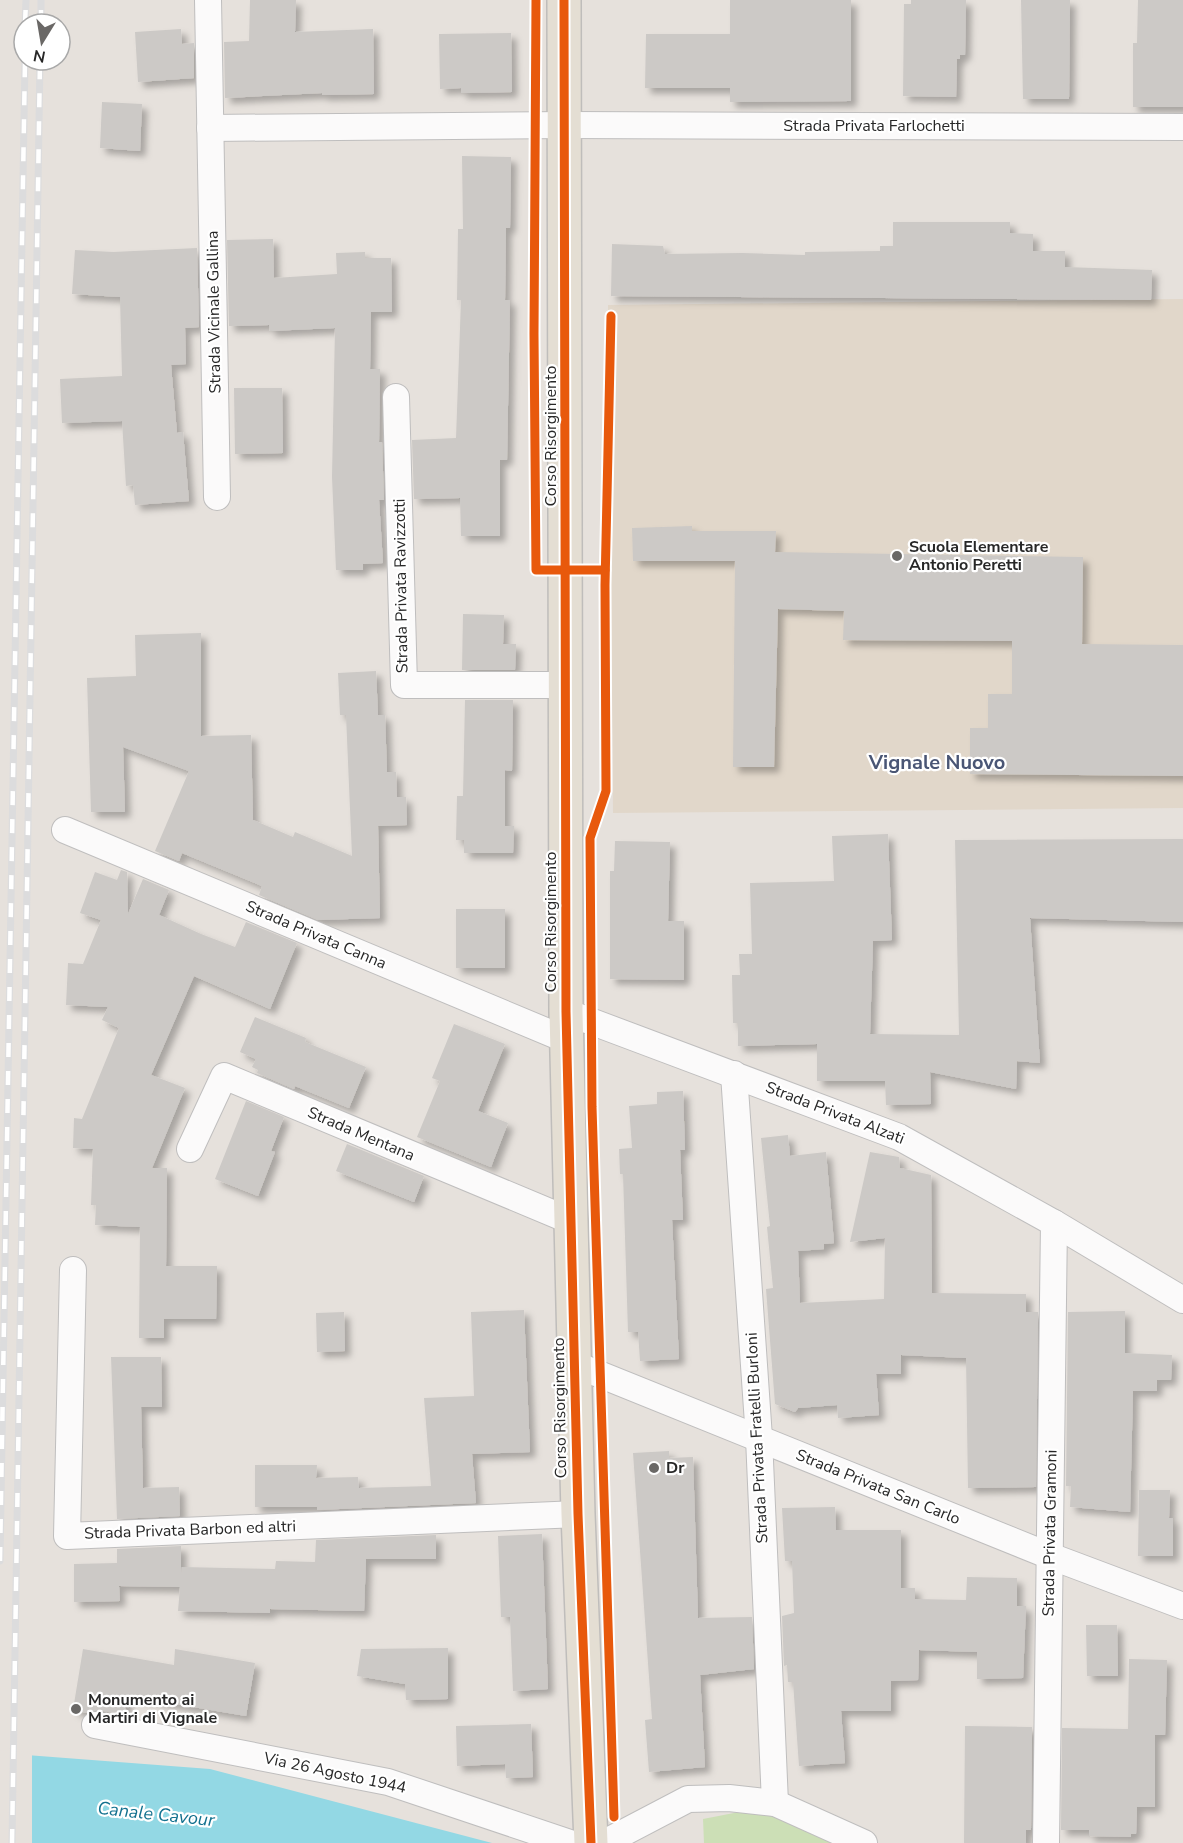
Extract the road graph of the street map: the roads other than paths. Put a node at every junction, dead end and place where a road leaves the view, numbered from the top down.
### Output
1 (208, 0) edge
2 (564, 0) edge
3 (566, 125) junction
4 (1183, 127) edge
5 (210, 128) junction
6 (396, 397) dead end
7 (217, 497) dead end
8 (566, 685) junction
9 (65, 830) dead end
10 (567, 1026) junction
11 (734, 1074) junction
12 (190, 1149) dead end
13 (571, 1221) junction
14 (1054, 1223) junction
15 (73, 1270) dead end
16 (1183, 1300) edge
17 (574, 1364) junction
18 (759, 1438) junction
19 (578, 1514) junction
20 (1050, 1556) junction
21 (1183, 1606) edge
22 (95, 1725) dead end
23 (775, 1803) junction
24 (570, 1843) edge
25 (591, 1843) edge
26 (604, 1843) edge
27 (864, 1843) edge
28 (1046, 1843) edge

1 - 5 street, Strada Vicinale Gallina
2 - 3 main road, Corso Risorgimento
3 - 4 street, Strada Privata Farlochetti
3 - 5 street
3 - 8 main road, Corso Risorgimento
5 - 7 street, Strada Vicinale Gallina
6 - 8 street, Strada Privata Ravizzotti
8 - 10 main road, Corso Risorgimento
9 - 10 street, Strada Privata Canna
10 - 11 street, Strada Privata Alzati
10 - 13 main road, Corso Risorgimento
11 - 14 street, Strada Privata Alzati
11 - 18 street, Strada Privata Fratelli Burloni
12 - 13 street, Strada Mentana
13 - 17 main road, Corso Risorgimento
14 - 16 street, Strada Privata Alzati
14 - 20 street, Strada Privata Gramoni
15 - 19 street, Strada Privata Barbon ed altri
17 - 18 street, Strada Privata San Carlo
17 - 19 main road, Corso Risorgimento
18 - 20 street, Strada Privata San Carlo
18 - 23 street, Strada Privata Fratelli Burloni
19 - 25 main road, Corso Risorgimento
20 - 21 street, Strada Privata San Carlo
20 - 28 street, Strada Privata Gramoni
22 - 24 street, Via 26 Agosto 1944
23 - 26 street
23 - 27 street

